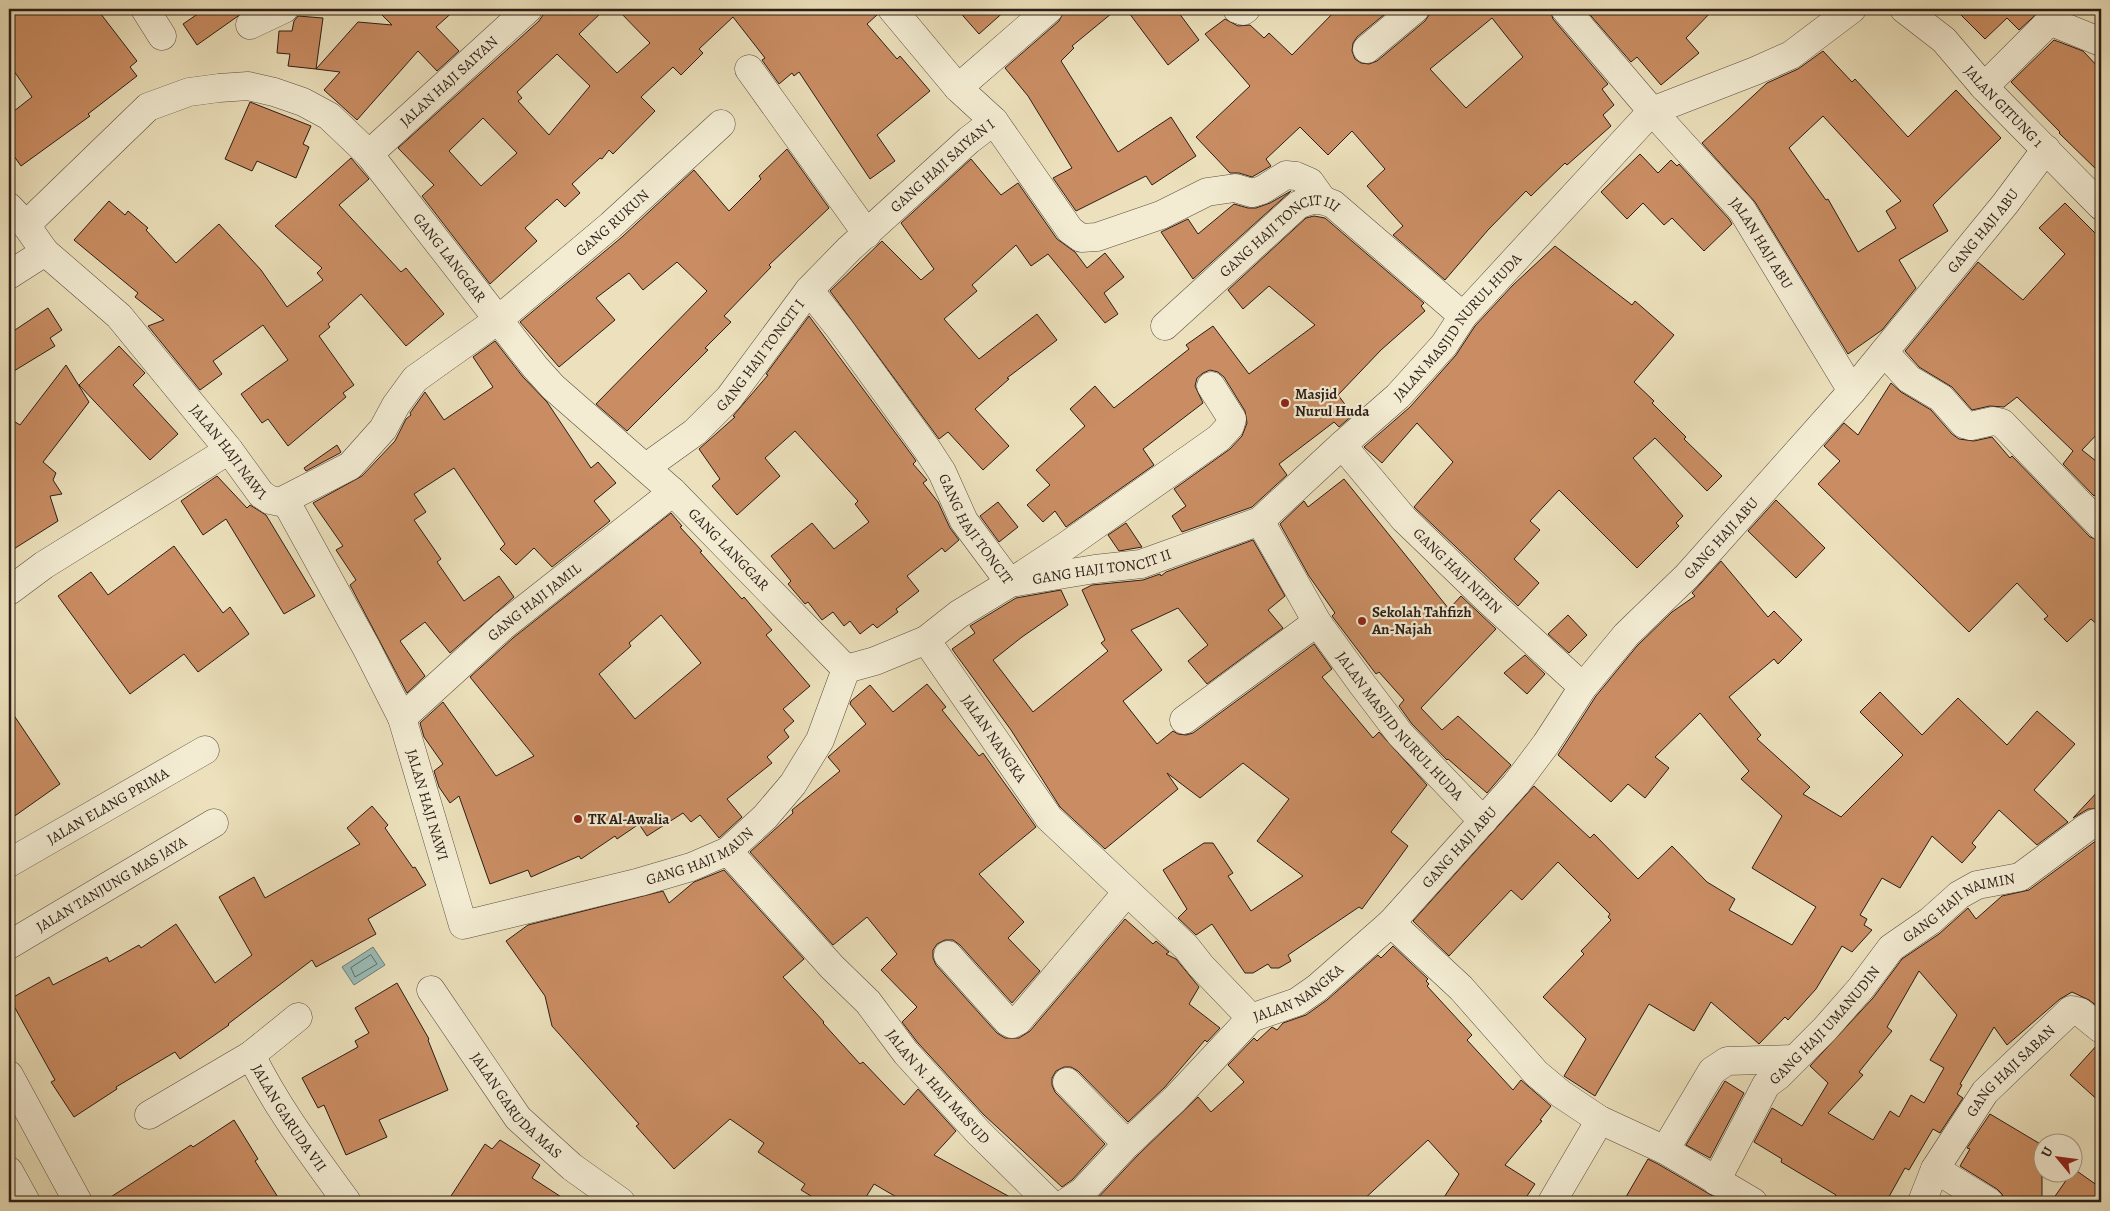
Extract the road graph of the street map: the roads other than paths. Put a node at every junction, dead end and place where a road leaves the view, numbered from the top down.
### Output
1 (145, 9) edge
2 (284, 9) edge
3 (528, 9) edge
4 (892, 9) edge
5 (1049, 9) edge
6 (1237, 9) edge
7 (1246, 9) edge
8 (1415, 9) edge
9 (1565, 9) edge
10 (1852, 9) edge
11 (1904, 9) edge
12 (250, 25) dead end
13 (162, 36) dead end
14 (2101, 42) edge
15 (1367, 49) dead end
16 (749, 69) dead end
17 (1984, 87) junction
18 (958, 88) junction
19 (1652, 111) junction
20 (994, 121) junction
21 (721, 124) dead end
22 (2046, 149) junction
23 (369, 154) junction
24 (1322, 199) junction
25 (2101, 206) edge
26 (17, 216) edge
27 (867, 234) junction
28 (45, 252) junction
29 (9, 275) edge
30 (809, 290) junction
31 (1463, 316) junction
32 (499, 319) junction
33 (1166, 326) dead end
34 (1884, 352) junction
35 (1211, 386) dead end
36 (1852, 391) junction
37 (1342, 445) junction
38 (229, 450) junction
39 (648, 469) junction
40 (673, 492) junction
41 (285, 500) junction
42 (1260, 521) junction
43 (2101, 526) edge
44 (1010, 583) junction
45 (9, 591) edge
46 (1317, 622) junction
47 (926, 640) junction
48 (846, 669) junction
49 (1583, 687) junction
50 (402, 718) junction
51 (1184, 720) dead end
52 (205, 750) dead end
53 (1483, 821) junction
54 (214, 822) dead end
55 (2101, 824) edge
56 (728, 851) junction
57 (9, 863) edge
58 (1127, 892) junction
59 (1391, 923) junction
60 (463, 924) joint
61 (9, 945) edge
62 (1891, 948) joint
63 (948, 955) dead end
64 (431, 990) dead end
65 (298, 1017) dead end
66 (1251, 1018) junction
67 (2101, 1029) edge
68 (251, 1055) junction
69 (1794, 1059) junction
70 (9, 1074) edge
71 (1067, 1082) dead end
72 (150, 1115) dead end
73 (1600, 1120) junction
74 (1128, 1144) junction
75 (1665, 1150) junction
76 (1935, 1169) junction
77 (9, 1171) edge
78 (1716, 1181) junction
79 (26, 1202) edge
80 (78, 1202) edge
81 (347, 1202) edge
82 (622, 1202) edge
83 (1049, 1202) edge
84 (1066, 1202) edge
85 (1552, 1202) edge
86 (1752, 1202) edge
87 (1922, 1202) edge
88 (1989, 1202) edge

1 - 13 street
2 - 12 street
3 - 23 street, JALAN HAJI SAIYAN
4 - 18 street, GANG HAJI SAIYAN I
5 - 18 street
6 - 7 street
8 - 15 street
9 - 19 street, JALAN HAJI ABU
10 - 19 street
11 - 17 street, JALAN GITUNG 1
14 - 17 street
16 - 27 street
17 - 22 street, JALAN GITUNG 1
18 - 20 street, GANG HAJI SAIYAN I
19 - 31 street, JALAN MASJID NURUL HUDA
19 - 36 street, JALAN HAJI ABU
20 - 24 street
20 - 27 street, GANG HAJI SAIYAN I
21 - 32 street, GANG RUKUN
22 - 25 street, JALAN GITUNG 1
22 - 34 street, GANG HAJI ABU
23 - 26 street, GANG LANGGAR
23 - 32 street, GANG LANGGAR
24 - 31 street, GANG HAJI TONCIT III
24 - 33 street, GANG HAJI TONCIT III
26 - 28 street, JALAN HAJI NAWI
27 - 30 street, GANG HAJI TONCIT I
28 - 29 street
28 - 38 street, JALAN HAJI NAWI
30 - 39 street, GANG HAJI TONCIT I
30 - 44 street, GANG HAJI TONCIT
31 - 37 street, JALAN MASJID NURUL HUDA
32 - 39 street, GANG LANGGAR
32 - 41 street, JALAN HAJI NAWI
34 - 36 street, GANG HAJI ABU
34 - 43 street
35 - 44 street, GANG HAJI TONCIT
36 - 49 street, GANG HAJI ABU
37 - 42 street, JALAN MASJID NURUL HUDA
37 - 49 street, GANG HAJI NIPIN
38 - 41 street, JALAN HAJI NAWI
38 - 45 street
39 - 40 street, GANG LANGGAR
40 - 48 street, GANG LANGGAR
40 - 50 street, GANG HAJI JAMIL
41 - 50 street, JALAN HAJI NAWI
42 - 44 street, GANG HAJI TONCIT II
42 - 46 street, JALAN MASJID NURUL HUDA
44 - 47 street, GANG HAJI TONCIT II
46 - 51 street
46 - 53 street, JALAN MASJID NURUL HUDA
47 - 48 street
47 - 58 street, JALAN NANGKA
48 - 56 street, GANG HAJI MAUN
49 - 53 street, GANG HAJI ABU
50 - 60 street, JALAN HAJI NAWI
52 - 57 street, JALAN ELANG PRIMA
53 - 59 street, GANG HAJI ABU
54 - 61 street, JALAN TANJUNG MAS JAYA
55 - 62 street, GANG HAJI NAIMIN
56 - 60 street, GANG HAJI MAUN
56 - 83 street, JALAN N. HAJI MAS'UD
58 - 63 street
58 - 66 street, JALAN NANGKA
59 - 66 street, JALAN NANGKA
59 - 73 street
62 - 69 street, GANG HAJI UMANUDIN
64 - 82 street, JALAN GARUDA MAS
65 - 68 street
66 - 74 street
67 - 76 street, GANG HAJI SABAN
68 - 72 street, JALAN GARUDA VII
68 - 81 street, JALAN GARUDA VII
69 - 75 street
69 - 78 street, GANG HAJI UMANUDIN
70 - 80 street
71 - 74 street
73 - 75 street
73 - 85 street
74 - 84 street
75 - 78 street
76 - 87 street
76 - 88 street
77 - 79 street
78 - 86 street

